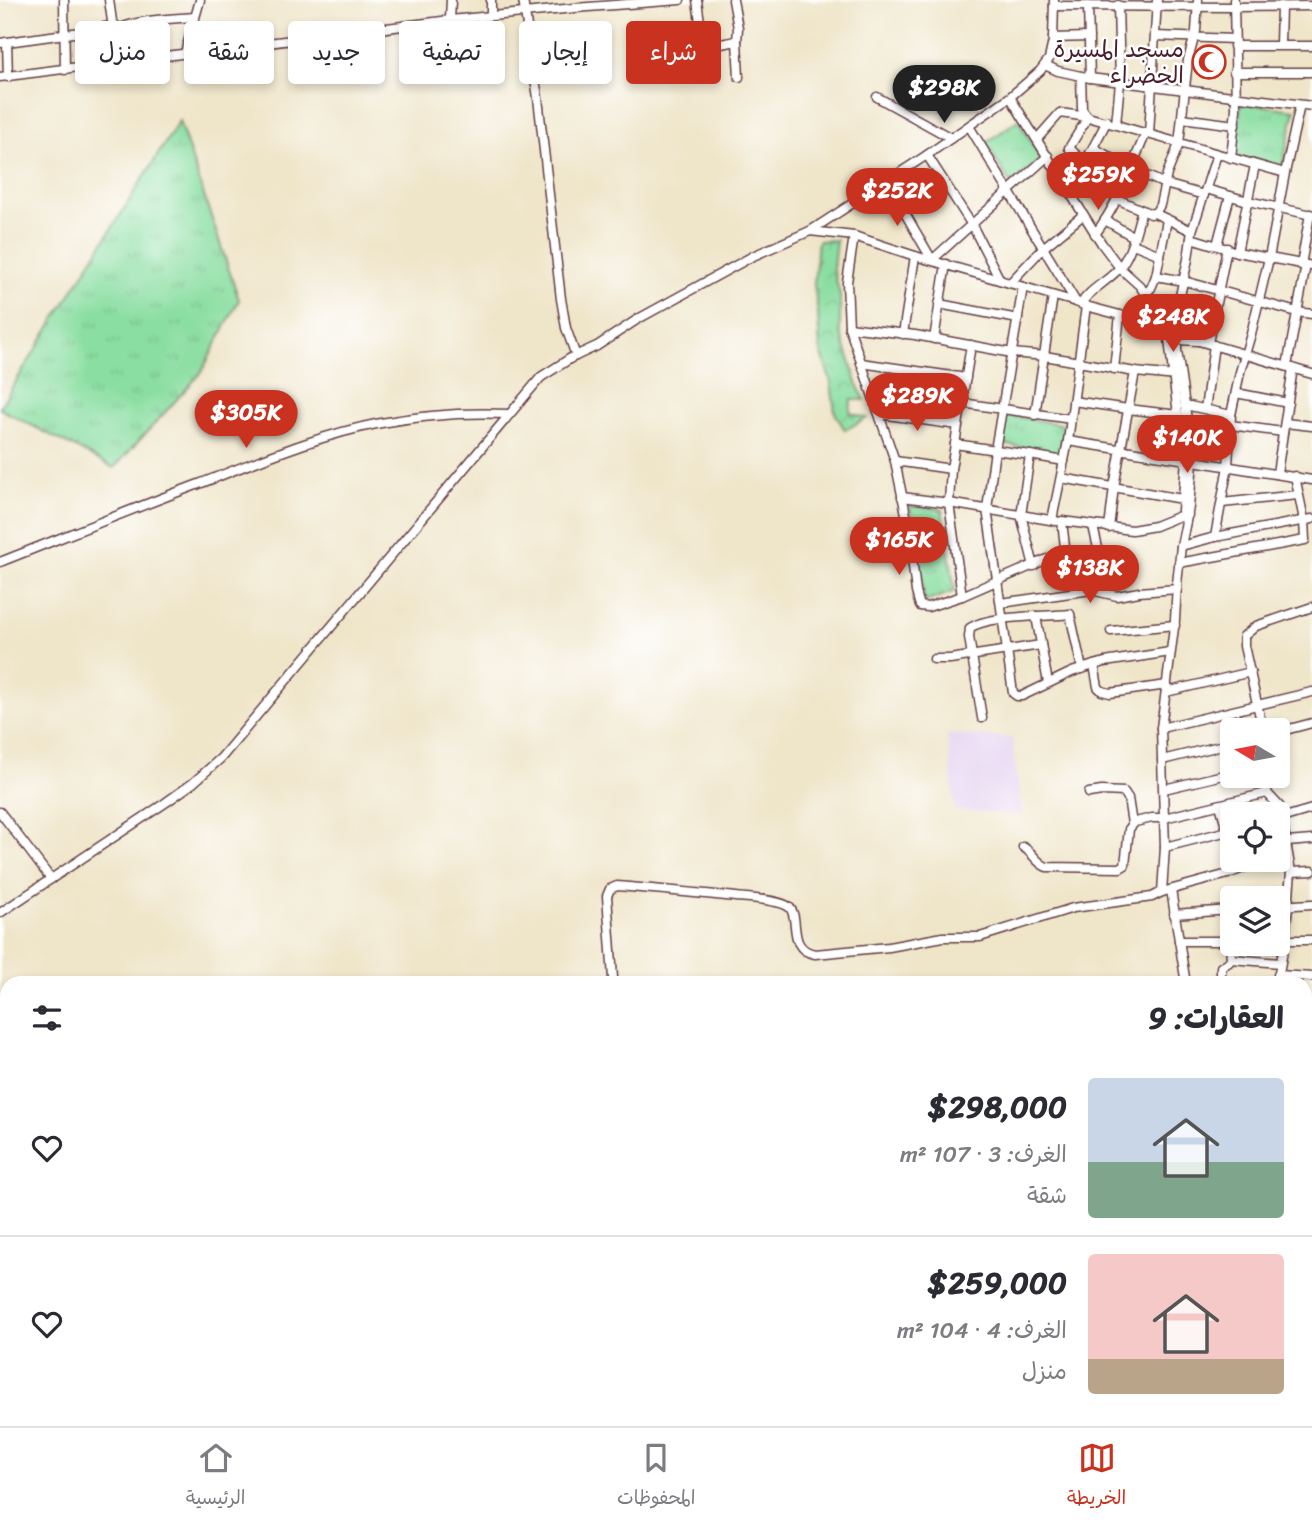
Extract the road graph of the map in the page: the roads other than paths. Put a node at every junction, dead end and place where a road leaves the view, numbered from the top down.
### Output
1 (64, 0) edge
2 (109, 0) edge
3 (200, 0) edge
4 (451, 0) edge
5 (492, 0) edge
6 (523, 0) edge
7 (680, 0) edge
8 (697, 0) edge
9 (733, 0) edge
10 (629, 2) edge
11 (1054, 3) edge
12 (1157, 3) edge
13 (1198, 3) edge
14 (1265, 3) edge
15 (1084, 4) edge
16 (1234, 4) edge
17 (1306, 4) edge
18 (1118, 5) junction
19 (1281, 6) junction
20 (524, 13) junction
21 (491, 16) junction
22 (194, 17) junction
23 (450, 20) junction
24 (112, 21) edge
25 (153, 21) edge
26 (193, 21) edge
27 (75, 33) edge
28 (64, 34) junction
29 (1156, 36) junction
30 (1089, 37) junction
31 (1194, 37) junction
32 (1053, 38) junction
33 (737, 41) junction
34 (274, 42) edge
35 (1234, 42) junction
36 (3, 43) edge
37 (1280, 46) junction
38 (1312, 46) edge
39 (1045, 65) junction
40 (75, 68) edge
41 (65, 70) junction
42 (1234, 72) junction
43 (1312, 72) edge
44 (4, 77) edge
45 (740, 77) dead end
46 (1085, 77) junction
47 (1120, 82) junction
48 (1151, 85) junction
49 (1184, 89) junction
50 (877, 96) dead end
51 (1010, 97) junction
52 (1236, 97) junction
53 (1300, 105) junction
54 (1312, 106) edge
55 (1088, 117) junction
56 (1182, 118) junction
57 (1112, 123) junction
58 (1235, 125) junction
59 (969, 126) junction
60 (1147, 133) junction
61 (951, 138) junction
62 (1037, 139) junction
63 (1179, 144) junction
64 (1094, 148) junction
65 (1217, 154) junction
66 (928, 155) junction
67 (1048, 156) junction
68 (1231, 158) junction
69 (1084, 162) junction
70 (1255, 165) junction
71 (1130, 169) junction
72 (1285, 173) junction
73 (887, 181) junction
74 (1065, 184) junction
75 (1165, 184) junction
76 (1008, 192) junction
77 (1205, 192) junction
78 (1230, 196) junction
79 (1117, 199) junction
80 (1248, 201) junction
81 (1279, 208) junction
82 (1142, 210) junction
83 (1154, 213) junction
84 (1311, 214) edge
85 (1083, 215) junction
86 (1105, 220) junction
87 (1167, 220) junction
88 (972, 225) junction
89 (810, 231) junction
90 (1095, 234) junction
91 (1192, 234) junction
92 (854, 236) junction
93 (1134, 240) junction
94 (1216, 245) junction
95 (1043, 248) junction
96 (1227, 248) junction
97 (1237, 252) junction
98 (1160, 255) junction
99 (915, 256) junction
100 (1269, 258) junction
101 (932, 260) junction
102 (946, 264) junction
103 (1307, 265) edge
104 (1120, 268) junction
105 (1156, 276) junction
106 (1000, 280) junction
107 (1184, 281) junction
108 (1010, 283) junction
109 (1023, 287) junction
110 (1218, 291) junction
111 (1146, 293) junction
112 (1053, 296) junction
113 (1259, 302) junction
114 (939, 304) junction
115 (1081, 304) junction
116 (1297, 312) junction
117 (1312, 314) edge
118 (1120, 315) junction
119 (1018, 319) junction
120 (849, 327) junction
121 (1173, 332) junction
122 (903, 334) junction
123 (933, 339) junction
124 (1207, 343) junction
125 (971, 345) junction
126 (1012, 353) junction
127 (1245, 354) junction
128 (576, 356) junction
129 (1045, 356) junction
130 (1079, 362) junction
131 (861, 363) junction
132 (1290, 367) junction
133 (1114, 369) junction
134 (1135, 372) junction
135 (1312, 374) edge
136 (1178, 376) junction
137 (966, 378) junction
138 (1236, 393) junction
139 (1073, 401) junction
140 (962, 402) junction
141 (1289, 403) junction
142 (1185, 405) junction
143 (1002, 409) junction
144 (1205, 409) junction
145 (1128, 410) junction
146 (509, 414) junction
147 (880, 414) junction
148 (1035, 415) junction
149 (1178, 415) junction
150 (1231, 415) junction
151 (1071, 419) junction
152 (958, 425) junction
153 (1230, 425) junction
154 (1312, 426) edge
155 (1284, 427) junction
156 (1068, 441) junction
157 (955, 444) junction
158 (995, 450) junction
159 (1120, 450) junction
160 (1030, 455) junction
161 (895, 461) junction
162 (1064, 461) junction
163 (1189, 461) junction
164 (1228, 466) junction
165 (951, 469) junction
166 (1277, 473) junction
167 (1295, 477) junction
168 (1061, 478) junction
169 (1312, 480) edge
170 (1114, 487) junction
171 (1298, 495) junction
172 (902, 497) junction
173 (1182, 499) junction
174 (949, 503) junction
175 (1222, 503) junction
176 (987, 509) junction
177 (1021, 515) junction
178 (1185, 518) junction
179 (1052, 520) junction
180 (1308, 520) edge
181 (1062, 522) junction
182 (1093, 526) junction
183 (1110, 528) junction
184 (1215, 537) junction
185 (1181, 546) junction
186 (0, 562) edge
187 (1179, 563) junction
188 (1034, 565) junction
189 (998, 580) junction
190 (1177, 589) junction
191 (1108, 593) junction
192 (962, 596) junction
193 (1001, 603) junction
194 (1312, 607) edge
195 (1036, 616) junction
196 (1003, 620) junction
197 (1175, 625) junction
198 (1111, 631) dead end
199 (1041, 645) junction
200 (1007, 651) junction
201 (1170, 652) junction
202 (972, 656) junction
203 (934, 659) dead end
204 (1094, 665) junction
205 (1082, 669) junction
206 (1251, 672) junction
207 (1048, 683) junction
208 (1167, 688) junction
209 (1312, 692) edge
210 (1257, 706) junction
211 (982, 718) dead end
212 (1260, 718) edge
213 (1312, 723) edge
214 (1161, 728) junction
215 (1290, 729) edge
216 (1220, 746) edge
217 (1162, 760) junction
218 (1220, 777) edge
219 (1267, 788) edge
220 (1164, 789) junction
221 (1089, 793) dead end
222 (1267, 793) junction
223 (1232, 802) edge
224 (1276, 802) edge
225 (1220, 805) edge
226 (1312, 809) edge
227 (0, 813) edge
228 (1290, 815) edge
229 (1164, 818) junction
230 (1132, 824) junction
231 (1220, 833) edge
232 (1312, 840) edge
233 (1290, 845) edge
234 (1023, 846) dead end
235 (1165, 847) junction
236 (1290, 866) edge
237 (1312, 871) edge
238 (1231, 872) edge
239 (1291, 872) junction
240 (51, 879) junction
241 (1290, 886) edge
242 (1167, 891) junction
243 (1312, 904) edge
244 (1290, 905) edge
245 (1220, 911) edge
246 (0, 913) edge
247 (1174, 914) junction
248 (1290, 940) edge
249 (1312, 940) edge
250 (1178, 941) junction
251 (1220, 941) edge
252 (1280, 956) edge
253 (1231, 959) joint
254 (1280, 963) junction
255 (613, 976) edge
256 (1185, 976) edge
257 (1221, 976) edge
258 (1278, 976) edge

1 - 28 street
2 - 24 street
3 - 22 street
4 - 23 street
5 - 21 street
6 - 20 street
7 - 10 street
8 - 33 street
9 - 33 street
10 - 20 street
11 - 15 street
11 - 32 street
12 - 13 street
12 - 18 street
12 - 29 street
13 - 16 street
13 - 31 street
14 - 16 street
14 - 19 street
15 - 18 street
15 - 30 street
16 - 35 street
17 - 19 street
18 - 47 street
19 - 37 street
20 - 21 street
20 - 128 street
21 - 23 street
22 - 25 street
22 - 26 street
23 - 34 street
27 - 28 street
28 - 36 street
28 - 41 street
29 - 31 street
29 - 48 street
30 - 32 street
30 - 46 street
31 - 35 street
31 - 49 street
32 - 39 street
33 - 45 street
35 - 37 street
35 - 42 street
36 - 44 street
37 - 38 street
39 - 46 street
39 - 51 street
40 - 41 street
41 - 44 street
42 - 43 street
42 - 52 street
46 - 47 street
46 - 55 street
47 - 48 street
47 - 57 street
48 - 49 street
48 - 60 street
49 - 52 street
49 - 56 street
50 - 61 street
51 - 59 street
51 - 62 street
52 - 53 street
52 - 58 street
53 - 54 street
53 - 72 street
55 - 57 street
55 - 62 street
55 - 69 street
56 - 58 street
56 - 63 street
57 - 60 street
57 - 64 street
58 - 68 street
59 - 61 street
59 - 76 street
60 - 63 street
60 - 71 street
61 - 66 street
62 - 67 street
63 - 65 street
63 - 75 street
64 - 69 street
64 - 71 street
65 - 68 street
65 - 77 street
66 - 73 street
66 - 88 street
67 - 74 street
67 - 76 street
68 - 70 street
69 - 74 street
70 - 72 street
70 - 80 street
71 - 75 street
71 - 79 street
72 - 81 street
73 - 89 street
73 - 101 street
74 - 85 street
75 - 77 street
75 - 83 street
76 - 88 street
76 - 95 street
77 - 78 street
77 - 91 street
78 - 80 street
78 - 94 street
79 - 82 street
79 - 86 street
80 - 81 street
80 - 97 street
81 - 84 street
81 - 100 street
82 - 83 street
82 - 93 street
83 - 87 street
84 - 103 street
85 - 90 street
85 - 95 street
86 - 90 street
86 - 93 street
87 - 91 street
87 - 98 street
88 - 101 street
88 - 106 street
89 - 92 street
89 - 128 street
90 - 104 street
91 - 94 street
91 - 107 street
92 - 99 street
92 - 120 street
93 - 98 street
93 - 104 street
94 - 96 street
95 - 108 street
95 - 115 street
96 - 97 street
96 - 110 street
97 - 100 street
98 - 105 street
99 - 101 street
99 - 122 street
100 - 103 street
100 - 113 street
101 - 102 street
102 - 106 street
102 - 114 street
103 - 116 street
104 - 111 street
104 - 115 street
105 - 107 street
105 - 111 street
106 - 108 street
107 - 110 street
107 - 121 street
108 - 109 street
109 - 112 street
109 - 119 street
110 - 113 street
110 - 124 street
111 - 121 street
112 - 115 street
112 - 129 street
113 - 116 street
113 - 127 street
114 - 119 street
114 - 123 street
115 - 118 street
115 - 130 street
116 - 117 street
116 - 132 street
118 - 121 street
118 - 133 street
119 - 126 street
120 - 122 street
120 - 131 street
121 - 124 street
121 - 136 street
122 - 123 street
123 - 125 street
124 - 127 street
124 - 144 street
125 - 126 street
125 - 137 street
126 - 129 street
126 - 143 street
127 - 132 street
127 - 138 street
128 - 146 street
129 - 130 street
129 - 148 street
130 - 133 street
130 - 139 street
131 - 137 street
131 - 147 street
132 - 135 street
132 - 141 street
133 - 134 street
134 - 136 street
134 - 145 street
136 - 142 street
136 - 149 street
137 - 140 street
138 - 141 street
138 - 150 street
139 - 145 street
139 - 151 street
140 - 143 street
140 - 152 street
141 - 155 street
142 - 144 street
142 - 163 street
143 - 148 street
143 - 158 street
144 - 150 street
145 - 149 street
145 - 159 street
146 - 186 street
146 - 240 street
147 - 152 street
147 - 161 street
148 - 151 street
149 - 163 street
150 - 153 street
151 - 156 street
152 - 157 street
153 - 155 street
153 - 164 street
154 - 155 street
155 - 166 street
156 - 159 street
156 - 162 street
157 - 158 street
157 - 165 street
158 - 160 street
158 - 176 street
159 - 163 street
159 - 170 street
160 - 162 street
160 - 177 street
161 - 165 street
161 - 172 street
162 - 168 street
163 - 164 street
163 - 173 street
163 - 178 street
164 - 166 street
164 - 175 street
165 - 174 street
166 - 167 street
167 - 169 street
167 - 171 street
168 - 170 street
168 - 179 street
170 - 173 street
170 - 183 street
171 - 175 street
171 - 180 street
172 - 174 street
172 - 192 street
173 - 178 street
174 - 176 street
174 - 192 street
175 - 184 street
176 - 177 street
176 - 189 street
177 - 179 street
177 - 188 street
178 - 183 street
178 - 185 street
179 - 181 street
180 - 184 street
180 - 187 street
181 - 182 street
181 - 188 street
182 - 183 street
182 - 191 street
184 - 185 street
185 - 187 street
187 - 190 street
188 - 189 street
189 - 192 street
189 - 193 street
190 - 191 street
190 - 197 street
191 - 193 street
193 - 196 street
194 - 206 street
195 - 196 street
195 - 199 street
195 - 205 street
196 - 200 street
196 - 202 street
197 - 198 street
197 - 201 street
199 - 200 street
199 - 207 street
200 - 202 street
200 - 207 street
201 - 204 street
201 - 208 street
202 - 203 street
202 - 211 street
204 - 205 street
204 - 208 street
205 - 207 street
206 - 208 street
206 - 210 street
208 - 214 street
209 - 210 street
210 - 212 street
210 - 214 street
213 - 215 street
214 - 217 street
216 - 217 street
217 - 220 street
218 - 220 street
219 - 222 street
220 - 229 street
221 - 230 street
222 - 223 street
222 - 224 street
225 - 229 street
226 - 228 street
227 - 240 street
229 - 230 street
229 - 235 street
230 - 234 street
231 - 235 street
232 - 233 street
235 - 242 street
236 - 239 street
237 - 239 street
238 - 242 street
239 - 241 street
240 - 246 street
242 - 247 street
242 - 255 street
243 - 244 street
245 - 247 street
247 - 250 street
248 - 249 street
250 - 251 street
250 - 256 street
252 - 254 street
253 - 254 street
253 - 257 street
254 - 258 street

